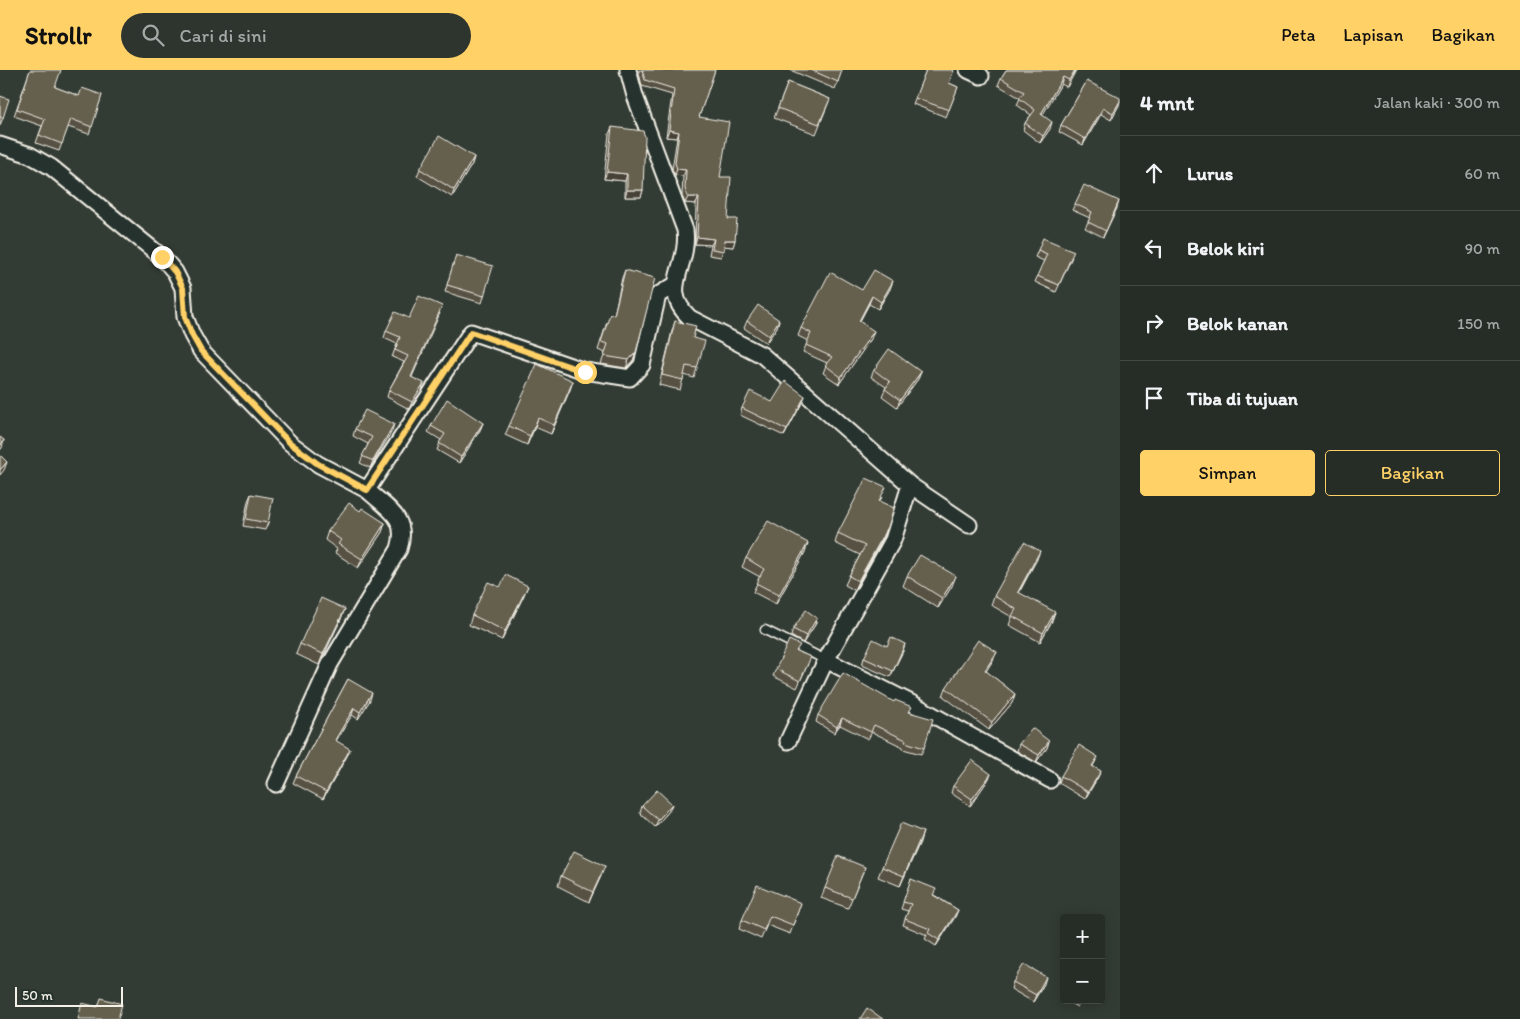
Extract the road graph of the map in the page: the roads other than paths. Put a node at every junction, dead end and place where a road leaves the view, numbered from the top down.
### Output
1 (628, 70) edge
2 (0, 146) edge
3 (675, 285) junction
4 (910, 485) junction
5 (367, 490) junction
6 (969, 525) dead end
7 (765, 630) dead end
8 (826, 660) junction
9 (788, 741) dead end
10 (1050, 780) dead end
11 (276, 784) dead end

1 - 3 street
2 - 5 street
3 - 4 street
3 - 5 street
4 - 6 street
4 - 8 street
5 - 11 street
7 - 8 lane
8 - 9 street
8 - 10 street

